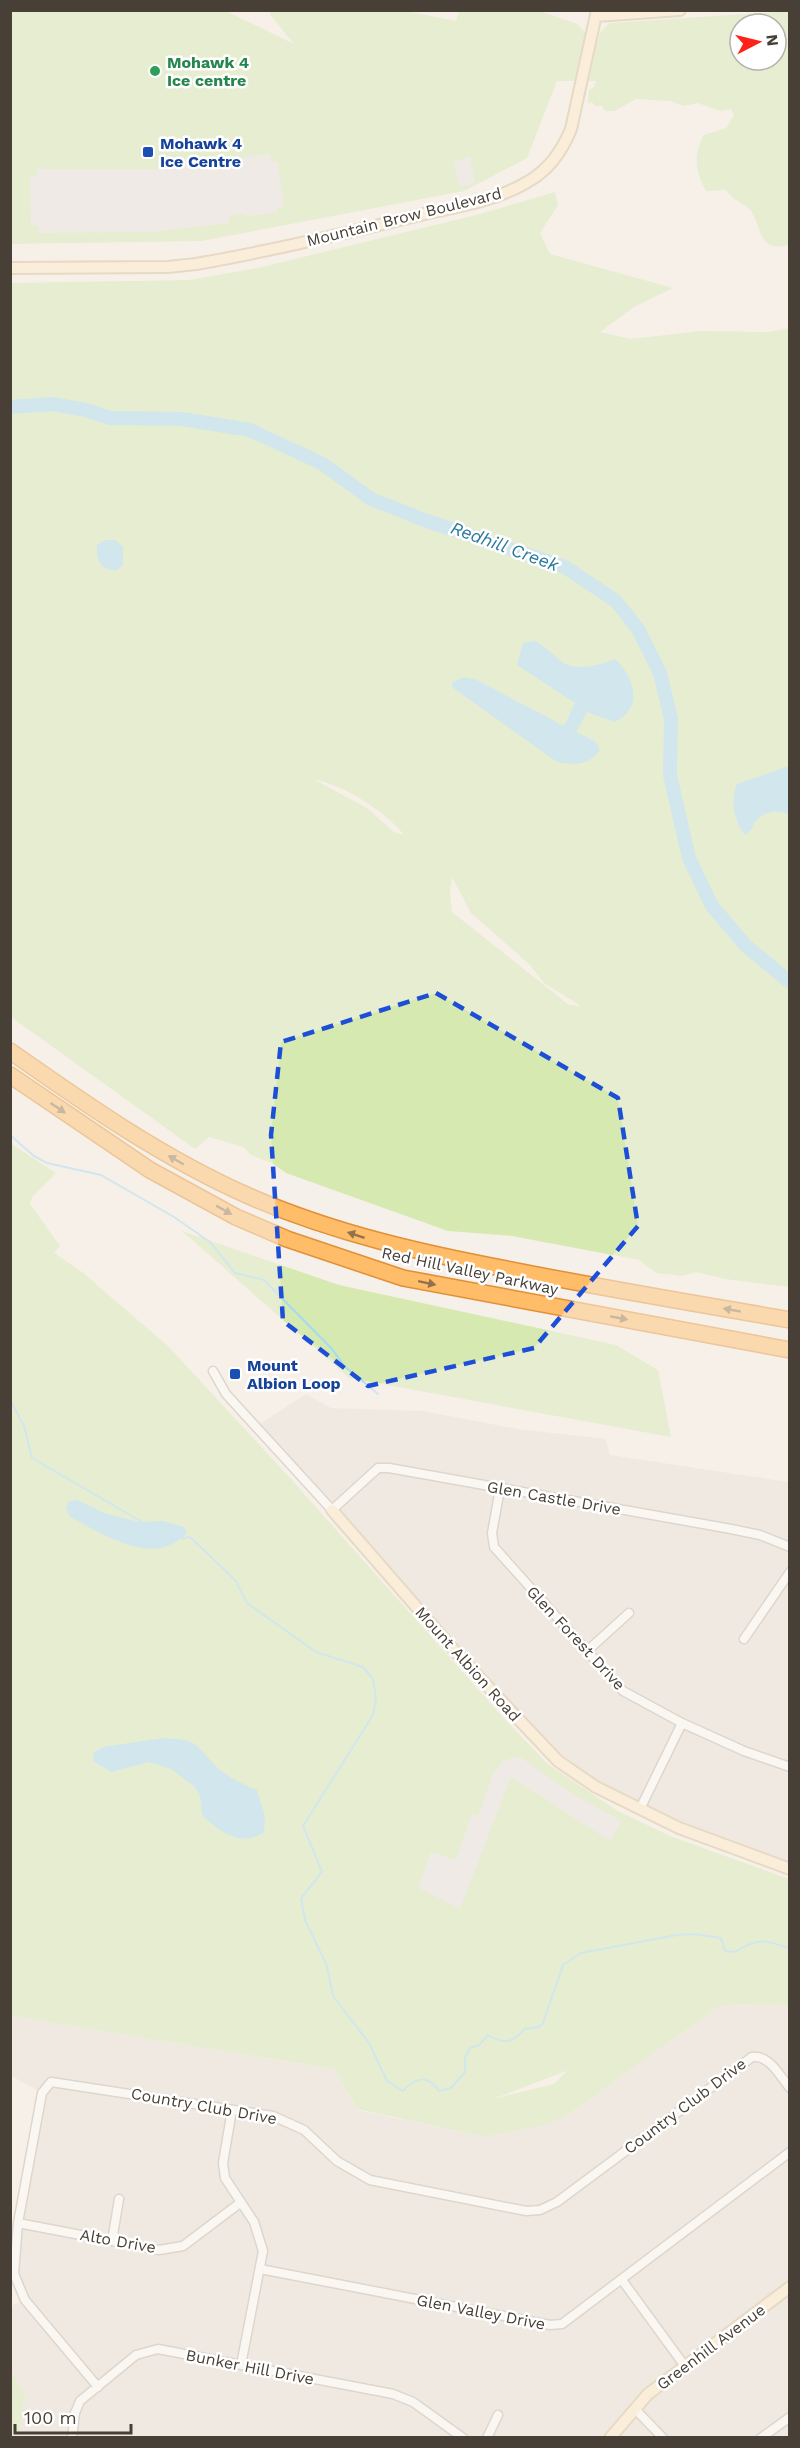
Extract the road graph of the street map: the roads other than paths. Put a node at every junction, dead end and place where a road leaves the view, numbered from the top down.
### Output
1 (680, 10) edge
2 (596, 13) edge
3 (10, 268) edge
4 (10, 1051) edge
5 (10, 1075) edge
6 (789, 1320) edge
7 (789, 1350) edge
8 (213, 1371) dead end
9 (500, 1489) junction
10 (332, 1510) junction
11 (789, 1547) edge
12 (789, 1572) edge
13 (629, 1613) dead end
14 (744, 1639) dead end
15 (588, 1651) junction
16 (682, 1723) junction
17 (789, 1765) edge
18 (640, 1809) junction
19 (789, 1869) edge
20 (789, 2088) edge
21 (232, 2110) junction
22 (789, 2151) edge
23 (119, 2199) dead end
24 (240, 2204) junction
25 (18, 2223) junction
26 (112, 2241) junction
27 (260, 2269) junction
28 (622, 2280) junction
29 (789, 2287) edge
30 (241, 2365) junction
31 (684, 2365) junction
32 (98, 2387) junction
33 (635, 2409) junction
34 (498, 2415) dead end
35 (789, 2417) edge
36 (72, 2438) edge
37 (463, 2438) edge
38 (487, 2438) edge
39 (610, 2438) edge
40 (663, 2438) edge
41 (761, 2438) edge

1 - 2 street, Mountain Brow Boulevard
2 - 3 street, Mountain Brow Boulevard
6 -> 4 highway, Red Hill Valley Parkway
5 -> 7 highway, Red Hill Valley Parkway
8 - 10 street, Mount Albion Road
9 - 10 street, Glen Castle Drive
9 - 11 street, Glen Castle Drive
9 - 15 street, Glen Forest Drive
10 - 18 street, Mount Albion Road
12 - 14 street
13 - 15 street
15 - 16 street, Glen Forest Drive
16 - 17 street, Glen Forest Drive
16 - 18 street
18 - 19 street, Mount Albion Road
20 - 21 street, Country Club Drive
21 - 24 street
21 - 25 street, Country Club Drive
22 - 28 street, Glen Valley Drive
23 - 26 street
24 - 26 street, Alto Drive
24 - 27 street
25 - 26 street, Alto Drive
25 - 32 street, Country Club Drive
27 - 28 street, Glen Valley Drive
27 - 30 street
28 - 31 street
29 - 31 street, Greenhill Avenue
30 - 32 street, Bunker Hill Drive
30 - 37 street, Bunker Hill Drive
31 - 33 street, Greenhill Avenue
32 - 36 street, Bunker Hill Drive
33 - 39 street, Greenhill Avenue
33 - 40 street
34 - 38 street
35 - 41 street

